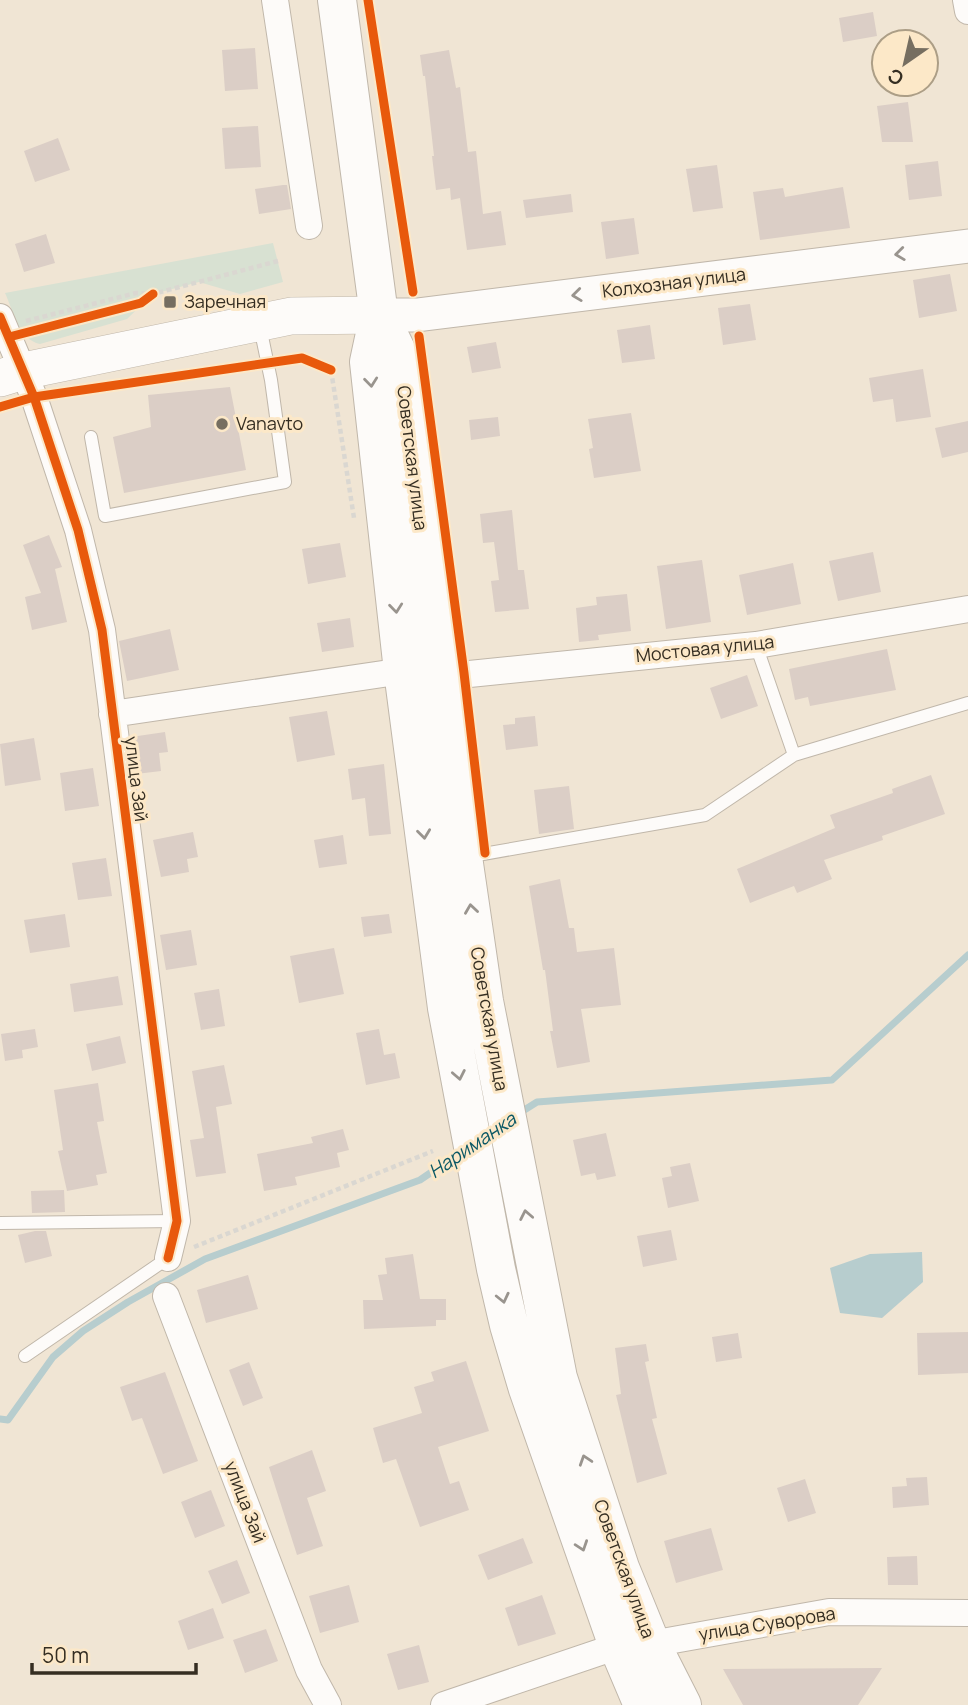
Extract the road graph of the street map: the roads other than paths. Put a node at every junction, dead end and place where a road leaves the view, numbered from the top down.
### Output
1 (275, 0) edge
2 (337, 0) edge
3 (967, 0) edge
4 (968, 11) edge
5 (309, 226) dead end
6 (968, 246) edge
7 (379, 315) junction
8 (2, 322) edge
9 (260, 323) junction
10 (11, 374) edge
11 (91, 437) dead end
12 (968, 609) edge
13 (756, 645) junction
14 (422, 674) junction
15 (968, 703) edge
16 (112, 714) junction
17 (794, 755) junction
18 (463, 857) junction
19 (177, 1221) junction
20 (0, 1223) edge
21 (168, 1258) joint
22 (166, 1296) dead end
23 (24, 1356) dead end
24 (543, 1384) junction
25 (968, 1613) edge
26 (635, 1645) junction
27 (328, 1705) edge
28 (444, 1705) edge
29 (643, 1705) edge
30 (682, 1705) edge

1 - 5 street
2 - 7 main road, Советская улица
3 - 4 street
6 -> 7 street, Колхозная улица
7 - 9 main road
7 - 14 main road, Советская улица
8 - 10 street, улица Зай
9 - 10 main road
9 - 11 lane
10 - 16 street, улица Зай
12 - 13 street, Мостовая улица
13 - 14 street, Мостовая улица
13 - 17 lane
14 - 16 street, Мостовая улица
14 - 18 main road, Советская улица
14 -> 24 main road, Советская улица
15 - 17 lane
16 - 19 street, улица Зай
17 - 18 lane
24 -> 18 main road, Советская улица
19 - 20 lane
19 - 21 street, улица Зай
21 - 23 lane
22 - 27 street, улица Зай
24 - 26 main road, Советская улица
25 - 26 street, улица Суворова
26 - 28 street, улица Суворова
26 - 29 main road, Советская улица
26 - 30 main road, Советская улица

